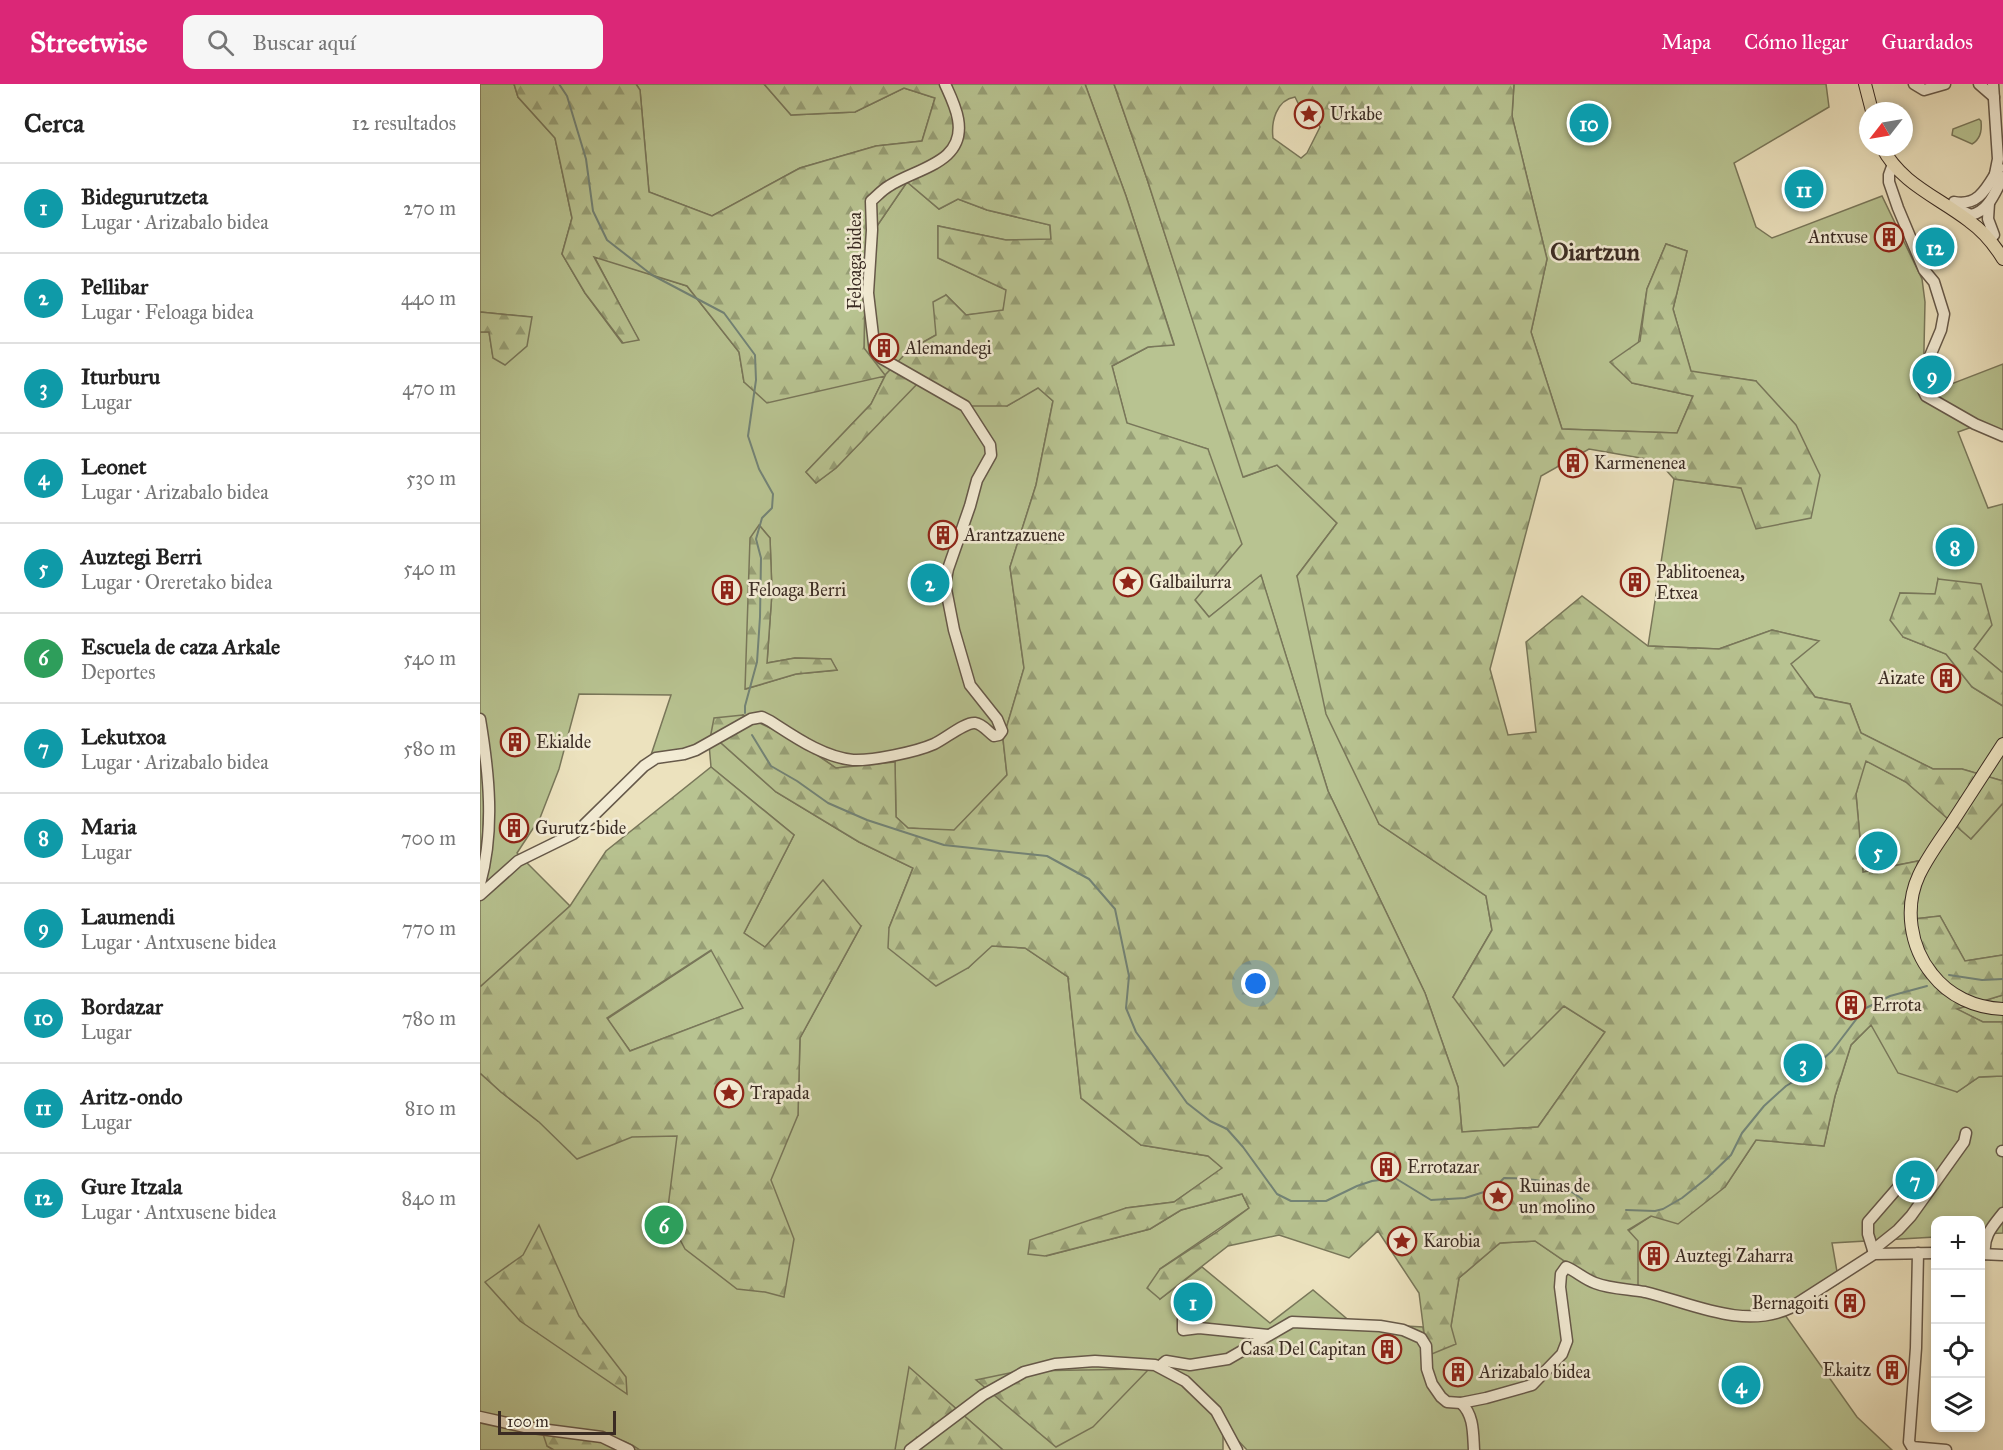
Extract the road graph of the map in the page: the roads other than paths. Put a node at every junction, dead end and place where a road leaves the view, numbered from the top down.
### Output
1 (945, 84) edge
2 (1866, 84) edge
3 (1914, 84) edge
4 (1945, 84) edge
5 (1979, 84) edge
6 (1993, 84) edge
7 (1994, 97) junction
8 (1870, 102) edge
9 (1888, 156) edge
10 (1893, 164) junction
11 (2003, 164) edge
12 (1998, 175) edge
13 (1987, 199) junction
14 (1951, 205) junction
15 (1972, 217) junction
16 (1992, 238) junction
17 (2003, 249) edge
18 (2003, 259) edge
19 (2003, 436) edge
20 (480, 719) edge
21 (2003, 744) edge
22 (480, 884) edge
23 (480, 895) edge
24 (2003, 1009) edge
25 (1966, 1133) dead end
26 (1908, 1177) dead end
27 (2003, 1213) edge
28 (1985, 1240) edge
29 (1873, 1252) junction
30 (1918, 1253) junction
31 (1931, 1253) edge
32 (1985, 1254) edge
33 (2003, 1255) edge
34 (1183, 1317) dead end
35 (1268, 1335) junction
36 (1160, 1366) junction
37 (1461, 1402) junction
38 (480, 1418) edge
39 (629, 1450) edge
40 (910, 1450) edge
41 (1237, 1450) edge
42 (1474, 1450) edge
43 (1946, 1450) edge

1 - 23 street, Feloaga bidea
2 - 8 main road
3 - 4 street
5 - 7 street
6 - 7 street
7 - 12 street
9 - 10 main road
10 - 14 main road
10 - 19 street
11 - 12 street
12 - 13 street
13 - 14 street
13 - 15 street
13 - 16 street
14 - 15 main road
15 - 16 main road
16 - 17 main road
16 - 18 main road
20 - 22 street
21 - 24 main road
25 - 29 street
26 - 29 street
27 - 28 street
29 - 30 street
29 - 37 street
30 - 31 street
30 - 43 street
32 - 33 street
34 - 35 street
35 - 36 street
35 - 37 street
36 - 40 street
36 - 41 street
37 - 42 street
38 - 39 street

